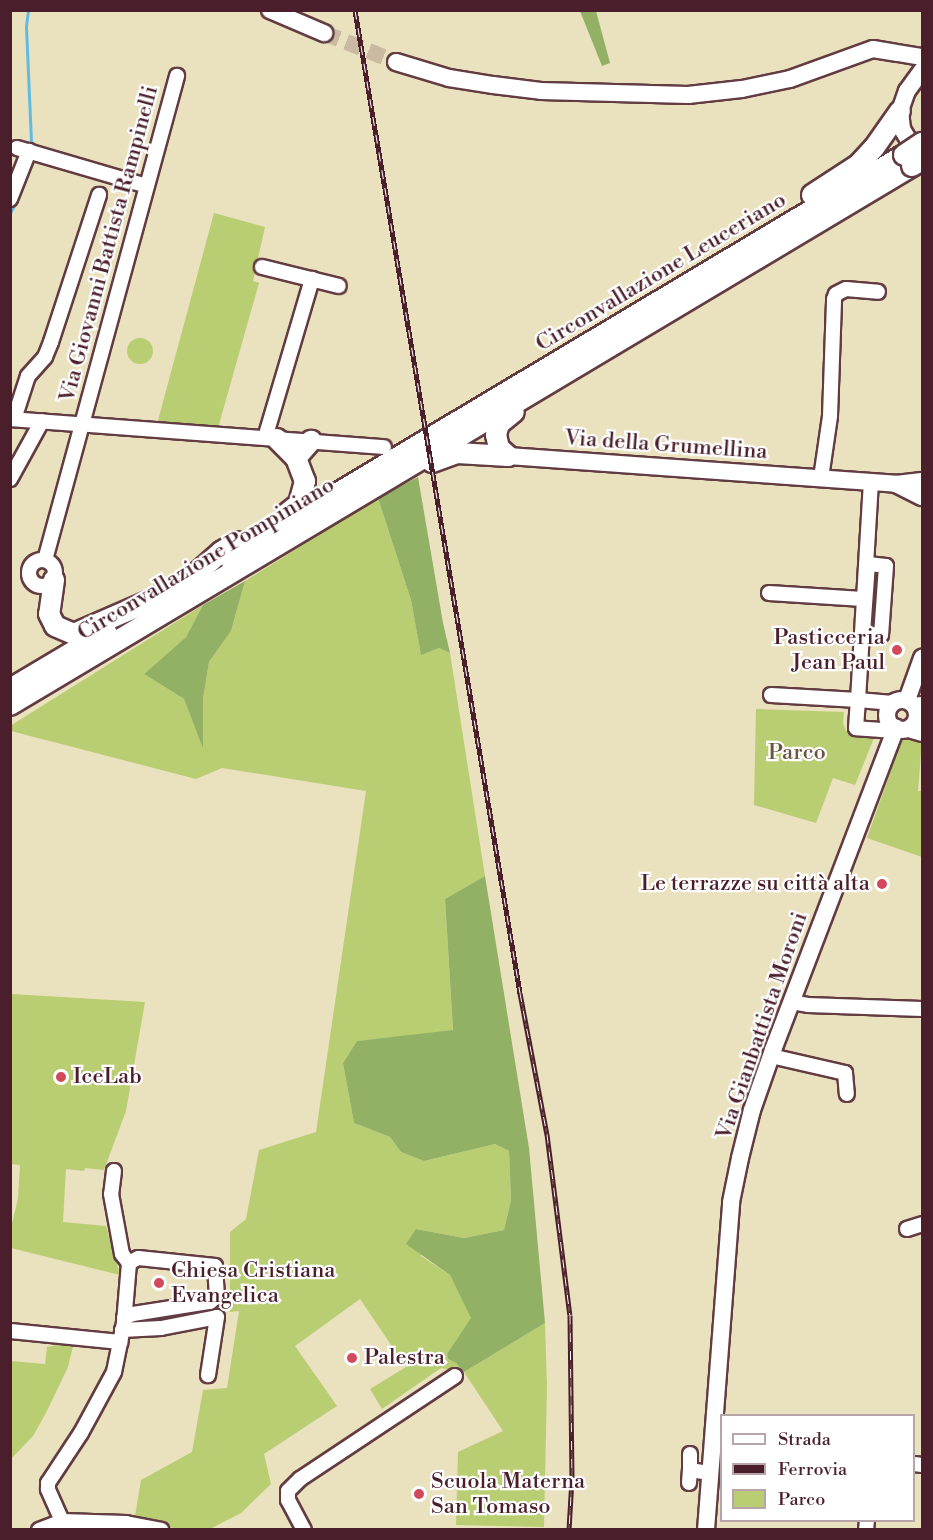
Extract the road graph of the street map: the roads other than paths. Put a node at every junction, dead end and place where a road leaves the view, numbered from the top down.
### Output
1 (270, 10) edge
2 (324, 33) tunnel mouth
3 (895, 52) junction
4 (922, 57) edge
5 (396, 62) tunnel mouth
6 (922, 70) edge
7 (177, 76) dead end
8 (907, 91) junction
9 (900, 111) junction
10 (922, 143) edge
11 (915, 161) edge
12 (147, 186) junction
13 (99, 195) dead end
14 (10, 199) edge
15 (735, 256) junction
16 (262, 267) dead end
17 (312, 279) junction
18 (339, 286) dead end
19 (878, 292) dead end
20 (553, 381) junction
21 (12, 419) edge
22 (42, 421) junction
23 (81, 424) junction
24 (271, 438) junction
25 (311, 441) junction
26 (384, 447) dead end
27 (425, 448) junction
28 (508, 456) junction
29 (296, 458) junction
30 (821, 478) junction
31 (10, 479) edge
32 (871, 481) junction
33 (922, 481) edge
34 (896, 484) junction
35 (922, 497) edge
36 (308, 526) junction
37 (45, 560) junction
38 (54, 580) junction
39 (180, 588) junction
40 (769, 593) dead end
41 (863, 599) junction
42 (881, 635) joint
43 (922, 658) edge
44 (47, 667) junction
45 (10, 681) edge
46 (771, 695) dead end
47 (14, 700) edge
48 (858, 700) junction
49 (910, 702) edge
50 (898, 728) junction
51 (922, 734) edge
52 (791, 1002) junction
53 (922, 1009) edge
54 (775, 1057) junction
55 (847, 1095) dead end
56 (114, 1171) dead end
57 (922, 1224) edge
58 (907, 1229) dead end
59 (129, 1263) junction
60 (122, 1330) junction
61 (10, 1331) edge
62 (208, 1375) dead end
63 (455, 1376) dead end
64 (690, 1454) dead end
65 (710, 1473) junction
66 (62, 1521) junction
67 (39, 1530) edge
68 (161, 1530) edge
69 (304, 1530) edge
70 (706, 1530) edge

1 - 2 main road
3 - 4 main road
3 - 5 main road
3 - 8 main road
6 - 8 main road
7 - 12 street, Via Giovanni Battista Rampinelli
8 - 9 main road
9 - 11 main road
9 - 15 highway
10 - 11 highway, Circonvallazione Leuceriano, bridge
11 - 15 highway, Circonvallazione Leuceriano
11 - 20 highway, Circonvallazione Leuceriano
12 - 14 street
12 - 23 street, Via Giovanni Battista Rampinelli
13 - 21 street
15 - 27 highway, Circonvallazione Leuceriano
16 - 17 street
17 - 18 street
17 - 24 street
19 - 30 street
20 - 27 highway, Circonvallazione Leuceriano
20 - 28 highway
21 - 22 street, Via Giovanni Battista Rampinelli
22 - 23 street, Via Giovanni Battista Rampinelli
22 - 31 street
23 - 24 street, Via Giovanni Battista Rampinelli
23 - 37 street, Via Giovanni Battista Rampinelli
24 - 25 street, Via Giovanni Battista Rampinelli
24 - 29 highway
25 - 26 street, Via Giovanni Battista Rampinelli
25 - 29 highway
27 - 36 highway, Circonvallazione Pompiniano
27 - 39 highway, Circonvallazione Pompiniano
28 - 30 main road, Via della Grumellina
28 - 36 highway
29 - 39 highway
30 - 32 main road, Via della Grumellina
32 - 34 main road, Via della Grumellina
32 - 41 street
33 - 34 main road, Via della Grumellina
34 - 35 main road, Via della Grumellina
36 - 47 highway, Circonvallazione Pompiniano
37 - 38 street
37 - 38 street, Via Giovanni Battista Rampinelli
38 - 39 highway
39 - 44 highway, Circonvallazione Pompiniano
40 - 41 street
41 - 48 street
42 - 42 street
43 - 49 main road, Via Gianbattista Moroni
44 - 45 highway
44 - 47 highway, Circonvallazione Pompiniano
46 - 48 street
48 - 49 street
48 - 50 street
49 - 50 main road, Via Gianbattista Moroni
49 - 50 main road, Via Gianbattista Moroni
50 - 51 street
50 - 52 main road, Via Gianbattista Moroni
52 - 53 street
52 - 54 main road, Via Gianbattista Moroni
54 - 55 street, Via Gianbattista Moroni
54 - 65 main road, Via Gianbattista Moroni
56 - 59 street
57 - 58 street
59 - 60 street
59 - 60 street
60 - 61 street
60 - 62 street
60 - 66 street
63 - 69 street
64 - 65 street
65 - 70 main road, Via Gianbattista Moroni
66 - 67 street
66 - 68 street

